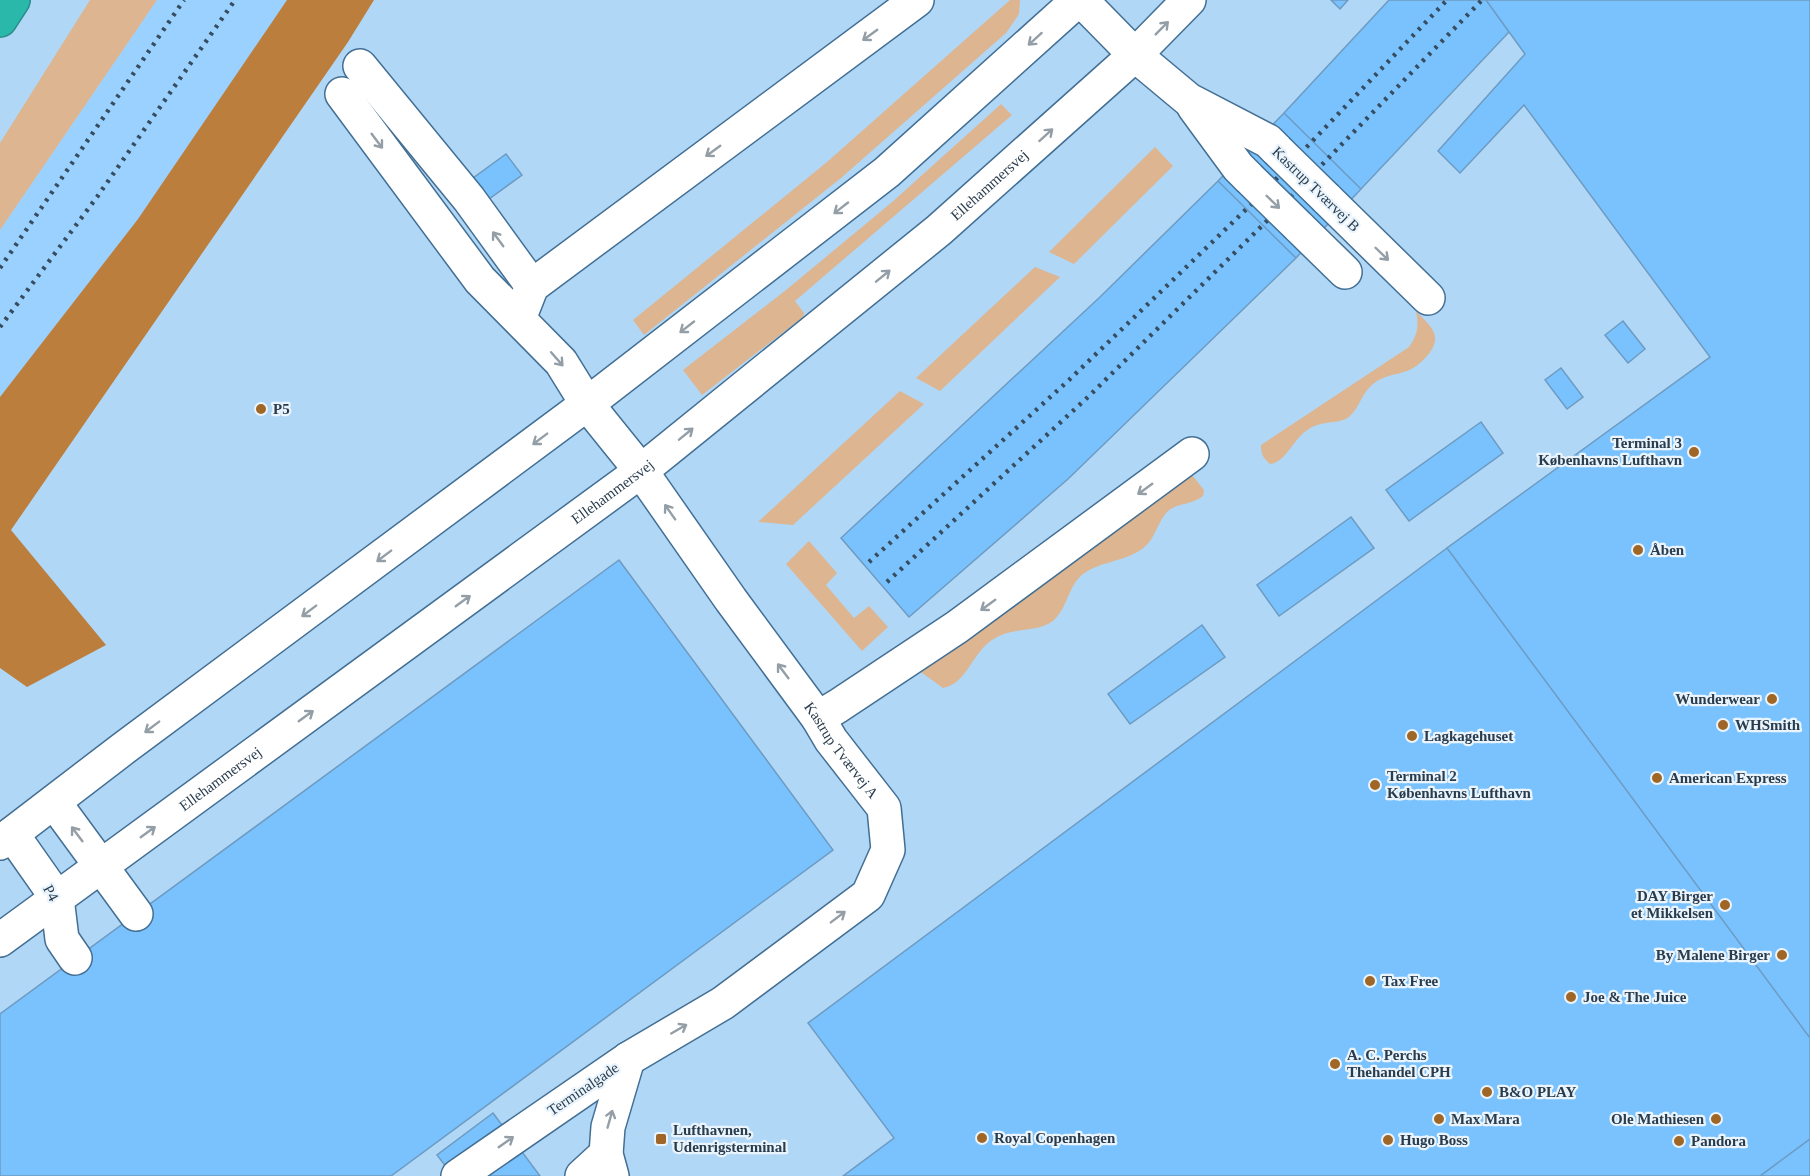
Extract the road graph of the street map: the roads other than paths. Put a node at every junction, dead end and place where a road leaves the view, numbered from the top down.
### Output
1 (13, 0) edge
2 (917, 0) edge
3 (1080, 0) edge
4 (1190, 0) edge
5 (0, 20) edge
6 (1135, 55) junction
7 (360, 66) dead end
8 (342, 94) dead end
9 (1189, 100) junction
10 (1345, 272) dead end
11 (532, 286) junction
12 (1428, 298) dead end
13 (519, 319) junction
14 (587, 404) junction
15 (1192, 454) dead end
16 (640, 471) junction
17 (818, 718) junction
18 (54, 802) junction
19 (6, 838) edge
20 (101, 866) junction
21 (57, 898) junction
22 (136, 914) dead end
23 (0, 940) edge
24 (75, 958) dead end
25 (628, 1059) junction
26 (609, 1165) edge
27 (458, 1176) edge
28 (582, 1176) edge

1 - 5 highway
2 -> 11 street
3 - 6 street, Kastrup Tværvej B
3 -> 14 street
6 -> 4 street, Ellehammersvej
6 - 9 street, Kastrup Tværvej B
16 -> 6 street, Ellehammersvej
11 -> 7 street
8 -> 13 street, Kastrup Tværvej A
9 -> 10 street, Kastrup Tværvej B, bridge
9 -> 12 street, Kastrup Tværvej B, bridge
11 - 13 street
13 -> 14 street, Kastrup Tværvej A
14 - 16 street, Kastrup Tværvej A
14 -> 18 street
15 -> 17 street
17 -> 16 street, Kastrup Tværvej A
20 -> 16 street, Ellehammersvej
25 -> 17 street, Kastrup Tværvej A
18 - 19 street
20 -> 18 street
19 - 21 street, P4
20 - 21 street, Ellehammersvej
20 - 22 street
21 - 23 street, Ellehammersvej
21 - 24 street, P4
26 -> 25 street, Terminalgade
27 -> 25 street, Terminalgade
26 - 28 street, Terminalgade

